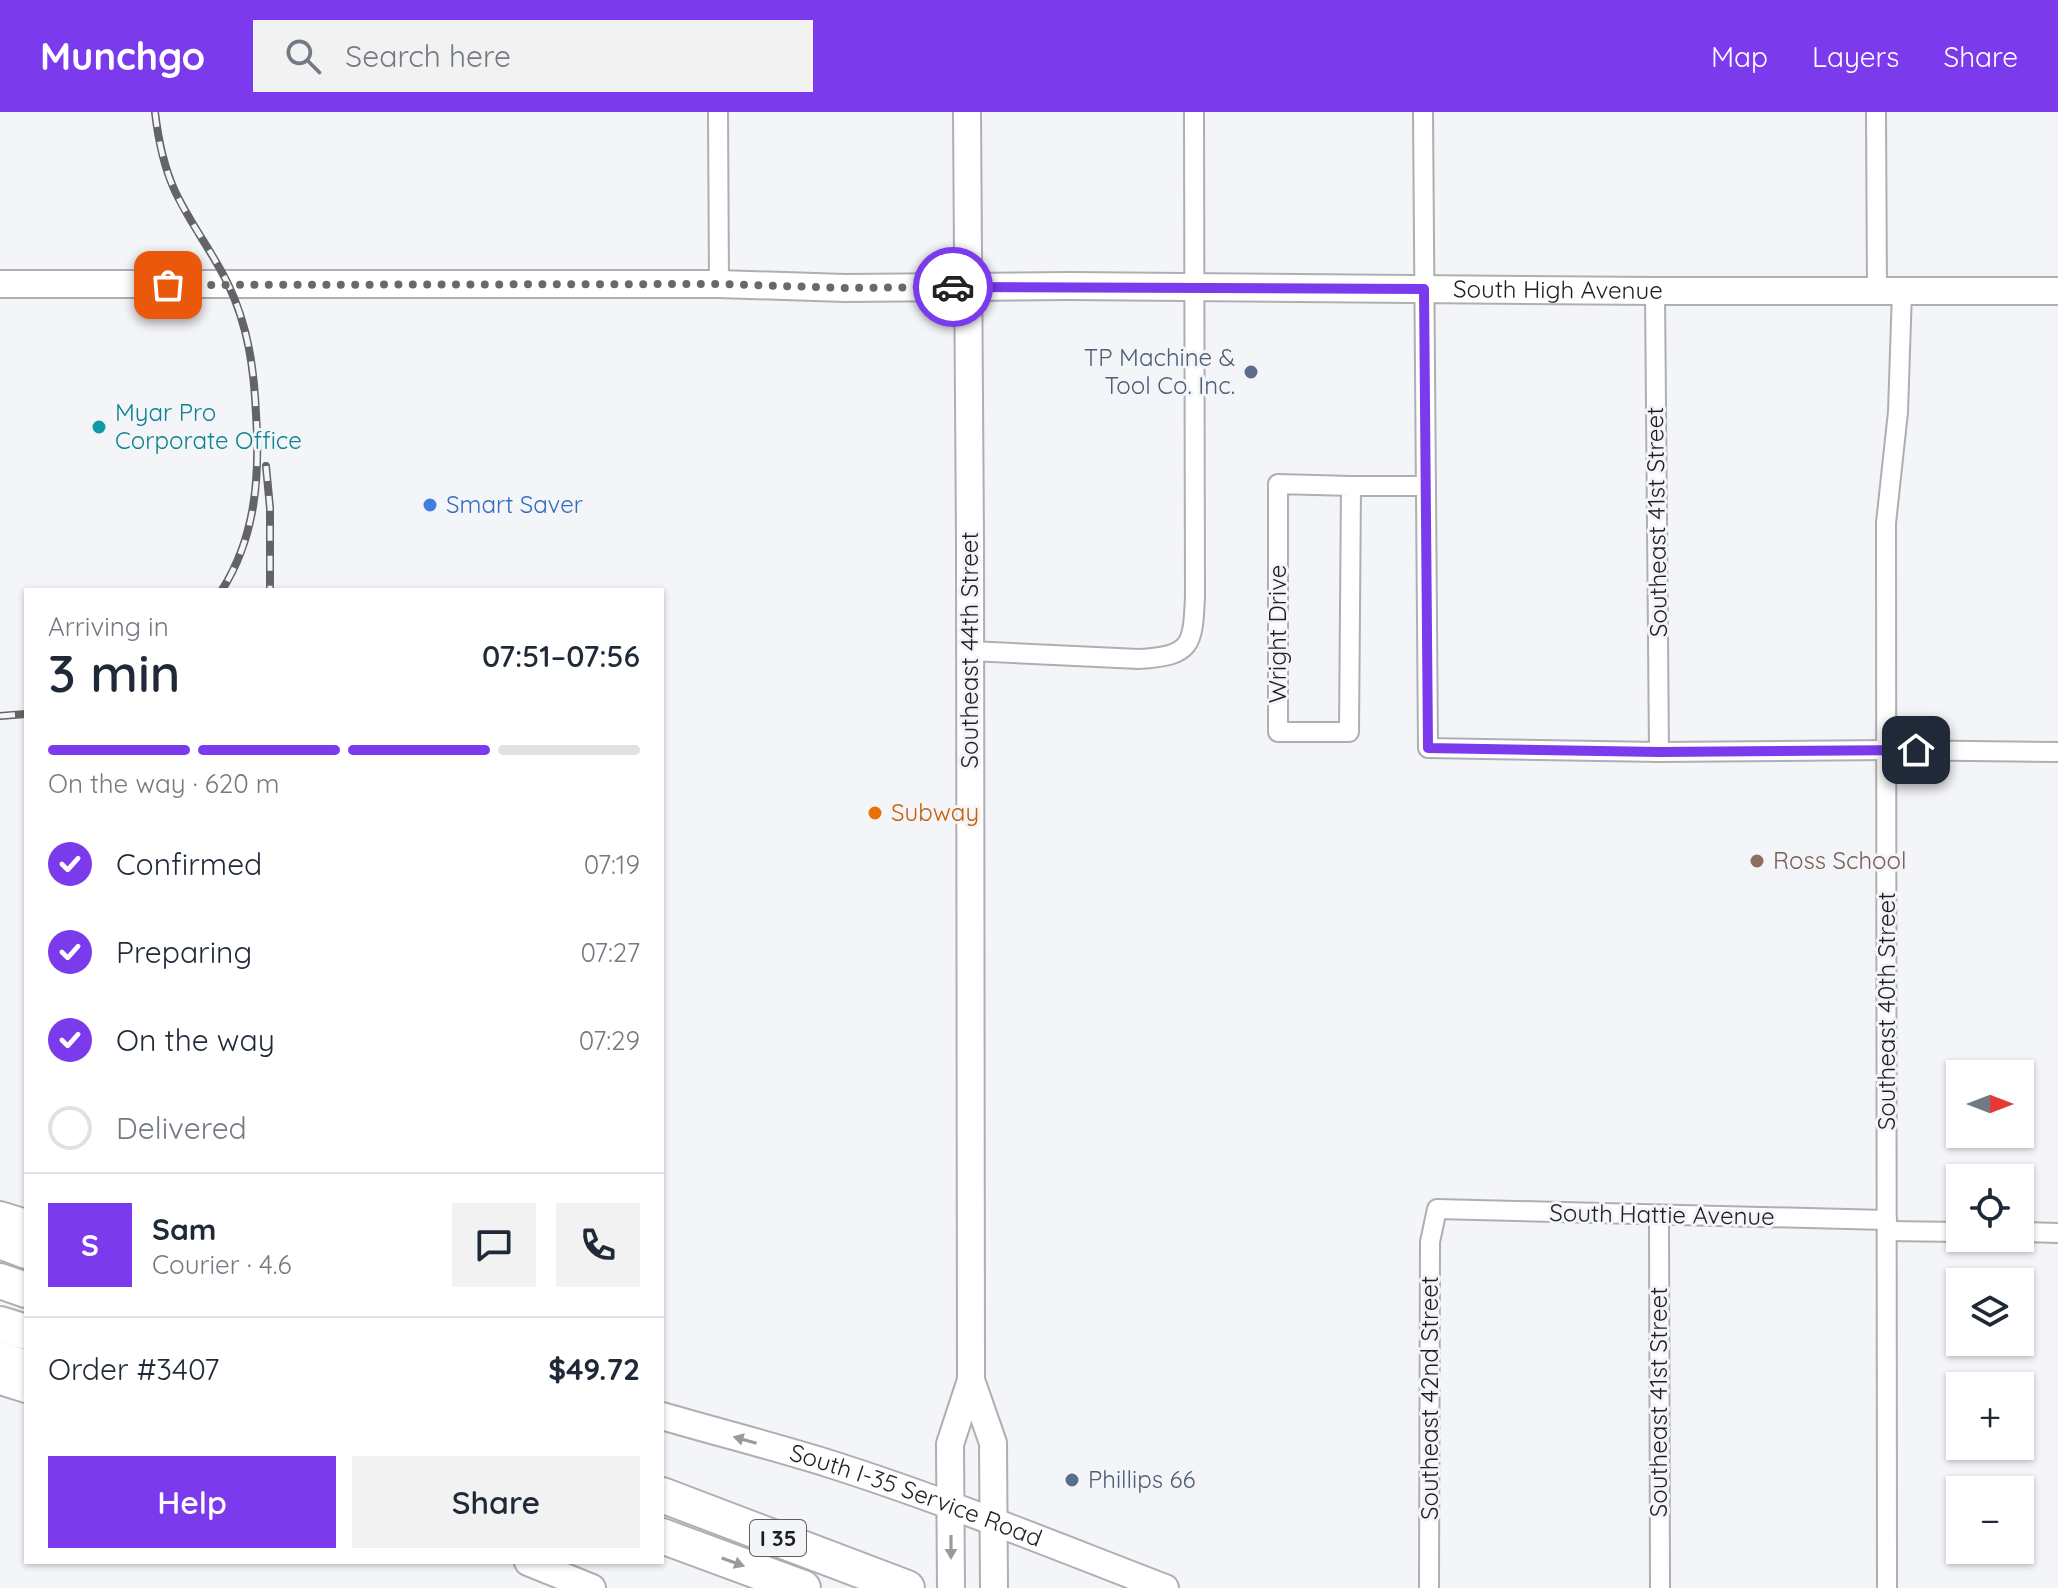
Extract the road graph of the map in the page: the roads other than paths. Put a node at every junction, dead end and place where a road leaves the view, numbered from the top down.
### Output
1 (718, 112) edge
2 (967, 112) edge
3 (1194, 112) edge
4 (1423, 112) edge
5 (1876, 112) edge
6 (0, 284) edge
7 (719, 284) junction
8 (968, 286) junction
9 (1195, 288) junction
10 (1424, 289) junction
11 (1655, 291) junction
12 (1890, 291) junction
13 (2058, 291) edge
14 (1351, 486) junction
15 (1426, 486) junction
16 (970, 651) junction
17 (1887, 750) junction
18 (1659, 752) junction
19 (2058, 752) edge
20 (1437, 1209) joint
21 (0, 1215) edge
22 (1659, 1215) junction
23 (24, 1222) edge
24 (1887, 1226) junction
25 (1946, 1231) edge
26 (2034, 1232) edge
27 (2058, 1233) edge
28 (0, 1241) edge
29 (24, 1250) edge
30 (0, 1281) edge
31 (24, 1289) edge
32 (0, 1324) edge
33 (24, 1331) edge
34 (0, 1359) edge
35 (24, 1367) edge
36 (971, 1380) junction
37 (0, 1381) edge
38 (24, 1388) edge
39 (664, 1417) edge
40 (950, 1444) junction
41 (899, 1488) junction
42 (664, 1496) edge
43 (951, 1506) junction
44 (994, 1522) junction
45 (664, 1537) edge
46 (533, 1564) edge
47 (900, 1585) edge
48 (592, 1588) edge
49 (803, 1588) edge
50 (951, 1588) edge
51 (994, 1588) edge
52 (1165, 1588) edge
53 (1429, 1588) edge
54 (1660, 1588) edge
55 (1887, 1588) edge

1 - 7 street
2 - 8 main road, Southeast 44th Street
3 - 9 street
4 - 10 street
5 - 12 street, Southeast 40th Street
6 - 7 main road, South High Avenue
7 - 8 main road, South High Avenue
8 - 9 main road, South High Avenue
8 - 16 main road, Southeast 44th Street
9 - 10 main road, South High Avenue
9 - 16 street
10 - 11 main road, South High Avenue
10 - 15 street
11 - 12 main road, South High Avenue
11 - 18 street, Southeast 41st Street
12 - 13 main road, South High Avenue
12 - 17 street, Southeast 40th Street
14 - 14 street, Wright Drive
14 - 15 street, Wright Drive
15 - 18 street
16 - 36 main road, Southeast 44th Street
17 - 18 street
17 - 19 street
17 - 24 street, Southeast 40th Street
20 - 22 street, South Hattie Avenue
20 - 53 street, Southeast 42nd Street
21 - 23 main road
22 - 24 street, South Hattie Avenue
22 - 54 street, Southeast 41st Street
24 - 25 street, South Hattie Avenue
24 - 55 street, Southeast 40th Street
26 - 27 street
28 - 29 highway
30 - 31 highway
32 - 33 highway
34 - 35 highway
36 - 40 main road, Southeast 44th Street
36 - 44 main road, Southeast 44th Street
37 - 38 main road
41 -> 39 main road, South I-35 Service Road
40 - 41 main road
40 - 43 main road, Southeast 44th Street
41 - 43 main road, South I-35 Service Road
42 - 47 highway, I 35
43 - 44 main road, South I-35 Service Road
43 -> 50 main road, Southeast 44th Street
44 - 51 main road, Southeast 44th Street
44 - 52 main road, South I-35 Service Road
45 -> 49 highway, I 35
46 - 48 main road

